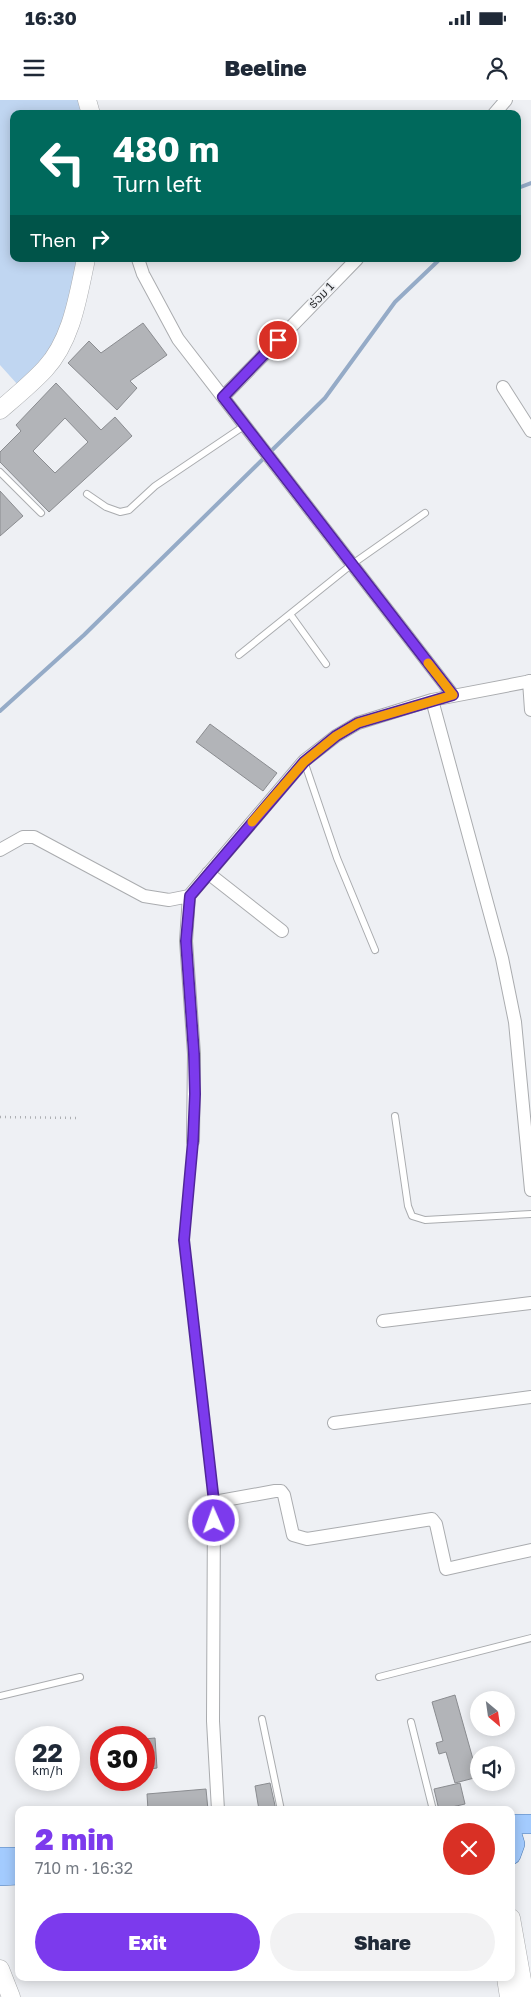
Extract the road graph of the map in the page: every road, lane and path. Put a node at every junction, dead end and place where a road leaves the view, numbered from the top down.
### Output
1 (506, 100) edge
2 (497, 110) edge
3 (85, 262) edge
4 (139, 262) edge
5 (354, 262) edge
6 (504, 387) dead end
7 (223, 397) junction
8 (0, 410) edge
9 (244, 426) junction
10 (531, 431) edge
11 (0, 472) edge
12 (87, 494) dead end
13 (425, 512) dead end
14 (41, 513) dead end
15 (351, 565) junction
16 (290, 614) junction
17 (239, 655) dead end
18 (326, 664) dead end
19 (530, 681) edge
20 (453, 695) junction
21 (432, 700) junction
22 (531, 710) edge
23 (304, 762) junction
24 (0, 850) edge
25 (208, 872) junction
26 (190, 896) junction
27 (282, 931) dead end
28 (375, 950) dead end
29 (395, 1116) dead end
30 (0, 1117) edge
31 (79, 1118) dead end
32 (193, 1141) joint
33 (531, 1190) edge
34 (531, 1214) edge
35 (531, 1303) edge
36 (383, 1321) dead end
37 (531, 1397) edge
38 (334, 1423) dead end
39 (214, 1502) junction
40 (531, 1550) edge
41 (531, 1638) edge
42 (380, 1677) dead end
43 (80, 1678) dead end
44 (0, 1696) edge
45 (262, 1719) dead end
46 (411, 1722) dead end
47 (218, 1806) edge
48 (280, 1806) edge
49 (432, 1806) edge
50 (515, 1824) edge
51 (531, 1824) edge
52 (0, 1857) edge
53 (15, 1857) edge
54 (15, 1875) edge
55 (0, 1876) edge
56 (515, 1944) edge
57 (0, 1969) edge
58 (506, 1981) edge
59 (11, 1997) edge
60 (509, 1997) edge
61 (525, 1997) edge

1 - 2 street
3 - 8 street
4 - 7 street
5 - 7 street, ຮ່ວມ 1
6 - 10 street
7 - 9 street
9 - 12 lane
9 - 15 street
11 - 14 lane
13 - 15 lane
15 - 16 lane
15 - 20 street
16 - 17 lane
16 - 18 lane
19 - 20 street
19 - 22 street
20 - 21 street
21 - 23 street
21 - 33 street
23 - 25 street
23 - 28 lane
24 - 26 street
25 - 26 street
25 - 27 street
26 - 32 street
29 - 34 lane
30 - 31 path
32 - 39 lane
35 - 36 street
37 - 38 street
39 - 40 street
39 - 47 street
41 - 42 lane
43 - 44 lane
45 - 48 lane
46 - 49 lane
50 - 51 main road
52 - 53 main road
54 - 55 main road
56 - 61 street
57 - 59 street
58 - 60 street

